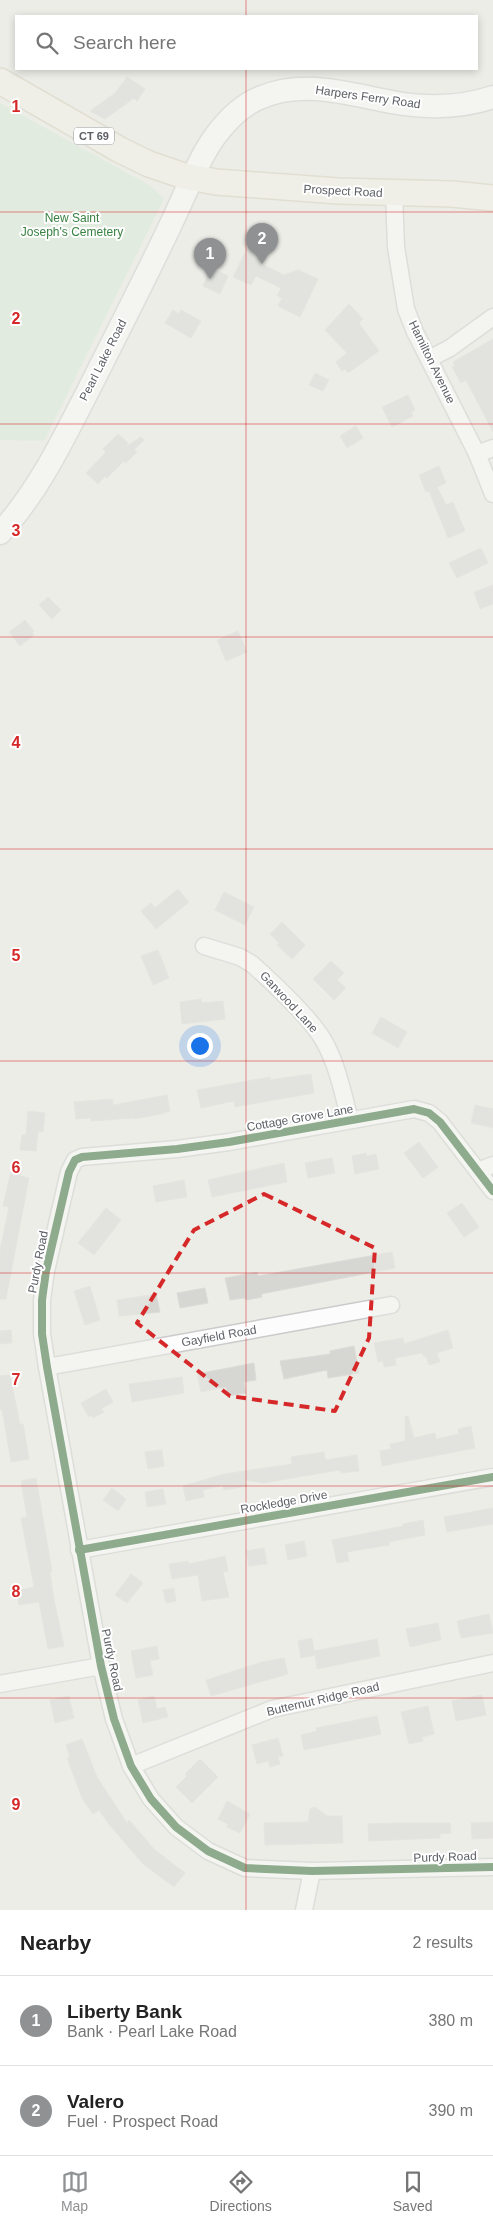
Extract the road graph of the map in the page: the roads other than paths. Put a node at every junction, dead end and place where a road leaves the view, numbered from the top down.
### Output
1 (0, 81) edge
2 (493, 97) edge
3 (193, 178) junction
4 (394, 193) junction
5 (493, 198) edge
6 (493, 317) edge
7 (429, 359) junction
8 (493, 448) edge
9 (477, 454) junction
10 (493, 494) edge
11 (0, 533) edge
12 (204, 946) dead end
13 (350, 1120) junction
14 (75, 1160) joint
15 (486, 1168) edge
16 (493, 1191) edge
17 (390, 1305) dead end
18 (47, 1367) junction
19 (493, 1477) edge
20 (79, 1550) junction
21 (493, 1663) edge
22 (101, 1666) junction
23 (0, 1684) edge
24 (130, 1766) junction
25 (493, 1867) edge
26 (312, 1871) junction
27 (304, 1910) edge

1 - 3 main road, CT 69
2 - 3 main road, Harpers Ferry Road
3 - 4 main road, Prospect Road / CT 69
3 - 11 main road, Pearl Lake Road
4 - 5 main road, Prospect Road / CT 69
4 - 7 street, Hamilton Avenue
6 - 7 street
7 - 9 street, Hamilton Avenue
8 - 9 street
9 - 10 street, Hamilton Avenue
12 - 13 street, Garwood Lane
13 - 14 street, Cottage Grove Lane
13 - 15 street, Cottage Grove Lane
14 - 18 street, Purdy Road
15 - 16 street, Cottage Grove Lane
17 - 18 street, Gayfield Road
18 - 20 street, Purdy Road
19 - 20 street, Rockledge Drive
20 - 22 street, Purdy Road
21 - 24 street, Butternut Ridge Road
22 - 23 street
22 - 24 street, Purdy Road
24 - 26 street, Purdy Road
25 - 26 street, Purdy Road
26 - 27 street

